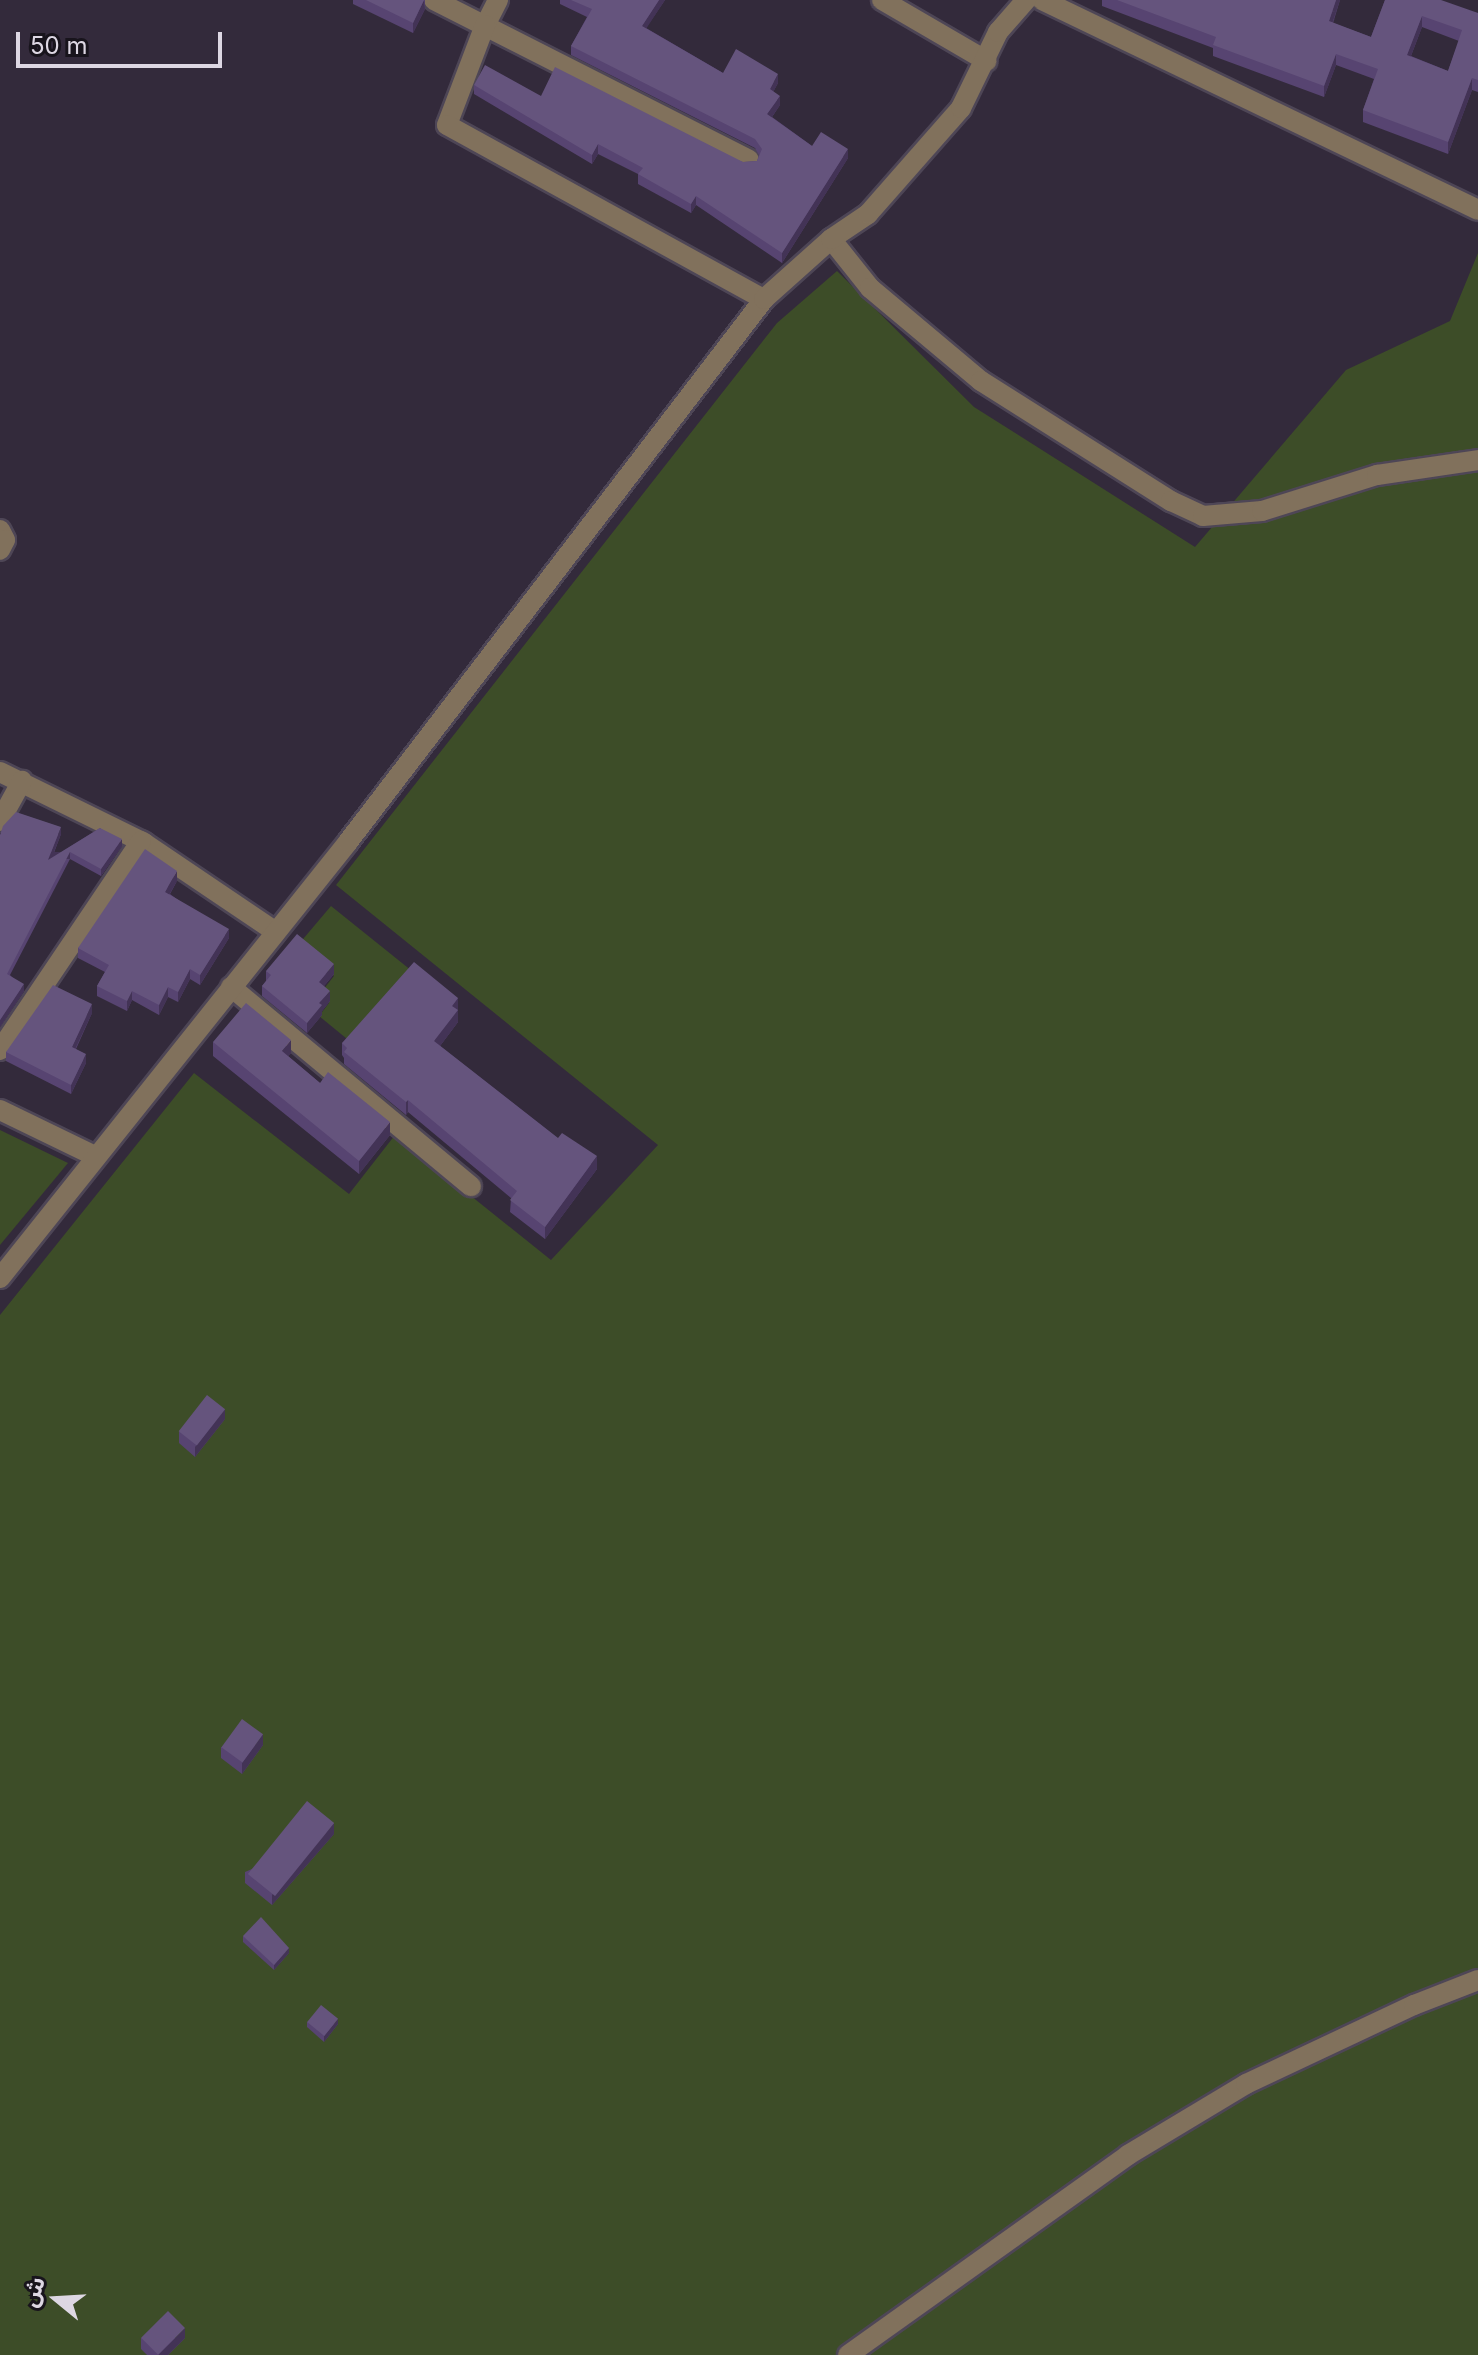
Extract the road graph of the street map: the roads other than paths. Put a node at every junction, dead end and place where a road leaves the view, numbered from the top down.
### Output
1 (434, 0) edge
2 (498, 0) edge
3 (882, 0) edge
4 (1026, 0) edge
5 (1042, 0) edge
6 (485, 25) junction
7 (987, 61) junction
8 (749, 160) edge
9 (1478, 210) edge
10 (831, 239) junction
11 (764, 299) junction
12 (1478, 460) edge
13 (0, 530) edge
14 (0, 550) edge
15 (0, 772) edge
16 (22, 781) junction
17 (0, 821) edge
18 (141, 841) junction
19 (276, 932) junction
20 (231, 987) junction
21 (0, 1050) edge
22 (0, 1110) edge
23 (95, 1156) junction
24 (471, 1186) dead end
25 (0, 1278) edge
26 (1478, 1980) edge
27 (848, 2355) edge

1 - 6 street
2 - 6 street
3 - 7 street
4 - 7 street
5 - 9 street
6 - 8 street
6 - 11 street
7 - 10 street
10 - 11 street
10 - 12 street
11 - 19 street
13 - 14 street
15 - 16 street
16 - 17 street
16 - 18 street
18 - 19 street
18 - 21 street
19 - 20 street
20 - 23 street
20 - 24 street
22 - 23 street
23 - 25 street
26 - 27 street

